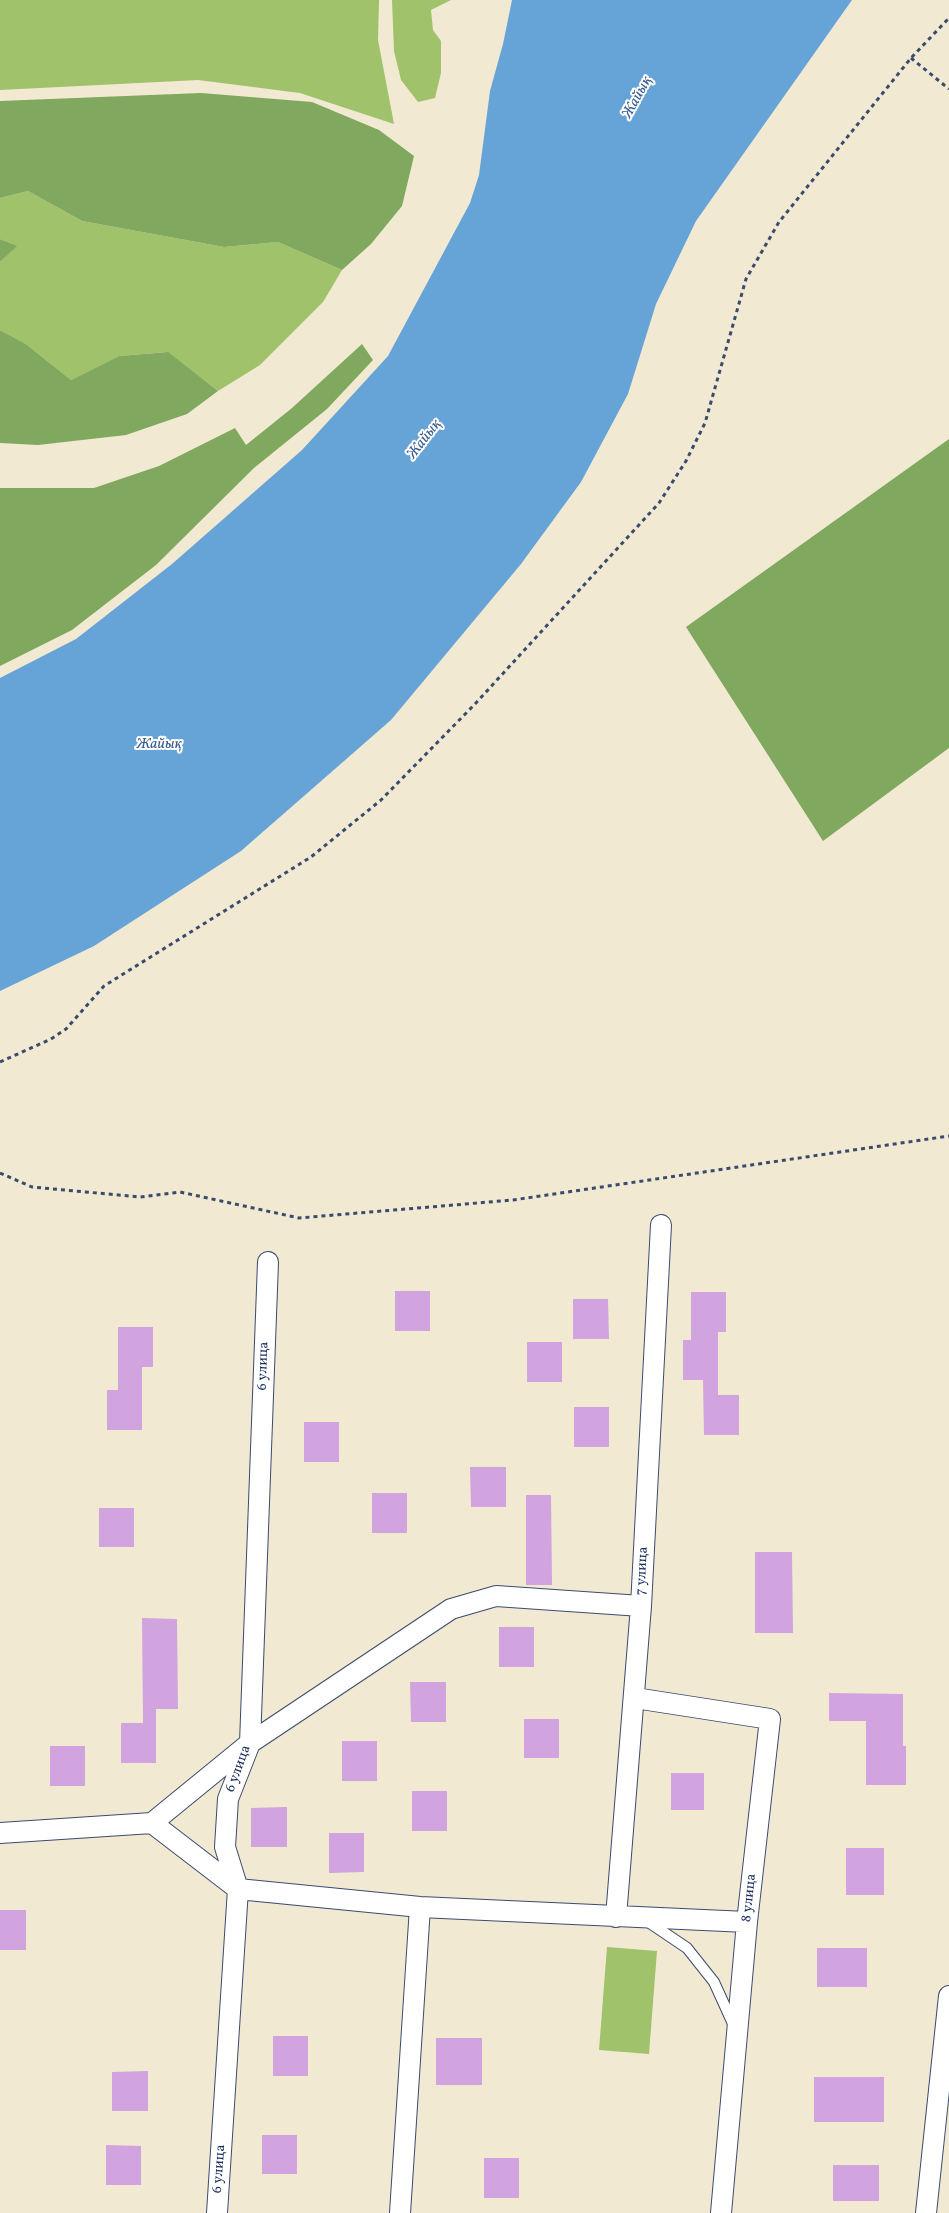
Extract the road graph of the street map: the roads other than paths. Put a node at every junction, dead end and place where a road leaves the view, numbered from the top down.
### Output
1 (661, 1225) dead end
2 (268, 1262) dead end
3 (641, 1606) junction
4 (635, 1698) junction
5 (250, 1743) junction
6 (152, 1823) junction
7 (0, 1832) edge
8 (238, 1889) junction
9 (420, 1907) junction
10 (616, 1917) junction
11 (642, 1918) junction
12 (747, 1922) junction
13 (949, 1996) edge
14 (737, 2033) junction
15 (217, 2213) edge
16 (400, 2213) edge
17 (721, 2213) edge
18 (926, 2213) edge

1 - 3 street, 7 улица
2 - 5 street, 6 улица
3 - 4 street, 7 улица
3 - 5 street
4 - 10 street, 7 улица
4 - 12 street, 8 улица
5 - 6 street
5 - 8 street, 6 улица
6 - 7 street
6 - 8 street
8 - 9 street
8 - 15 street, 6 улица
9 - 10 street
9 - 16 street
10 - 11 street
11 - 12 street
11 - 14 lane
12 - 14 street, 8 улица
13 - 18 street
14 - 17 street, 8 улица

